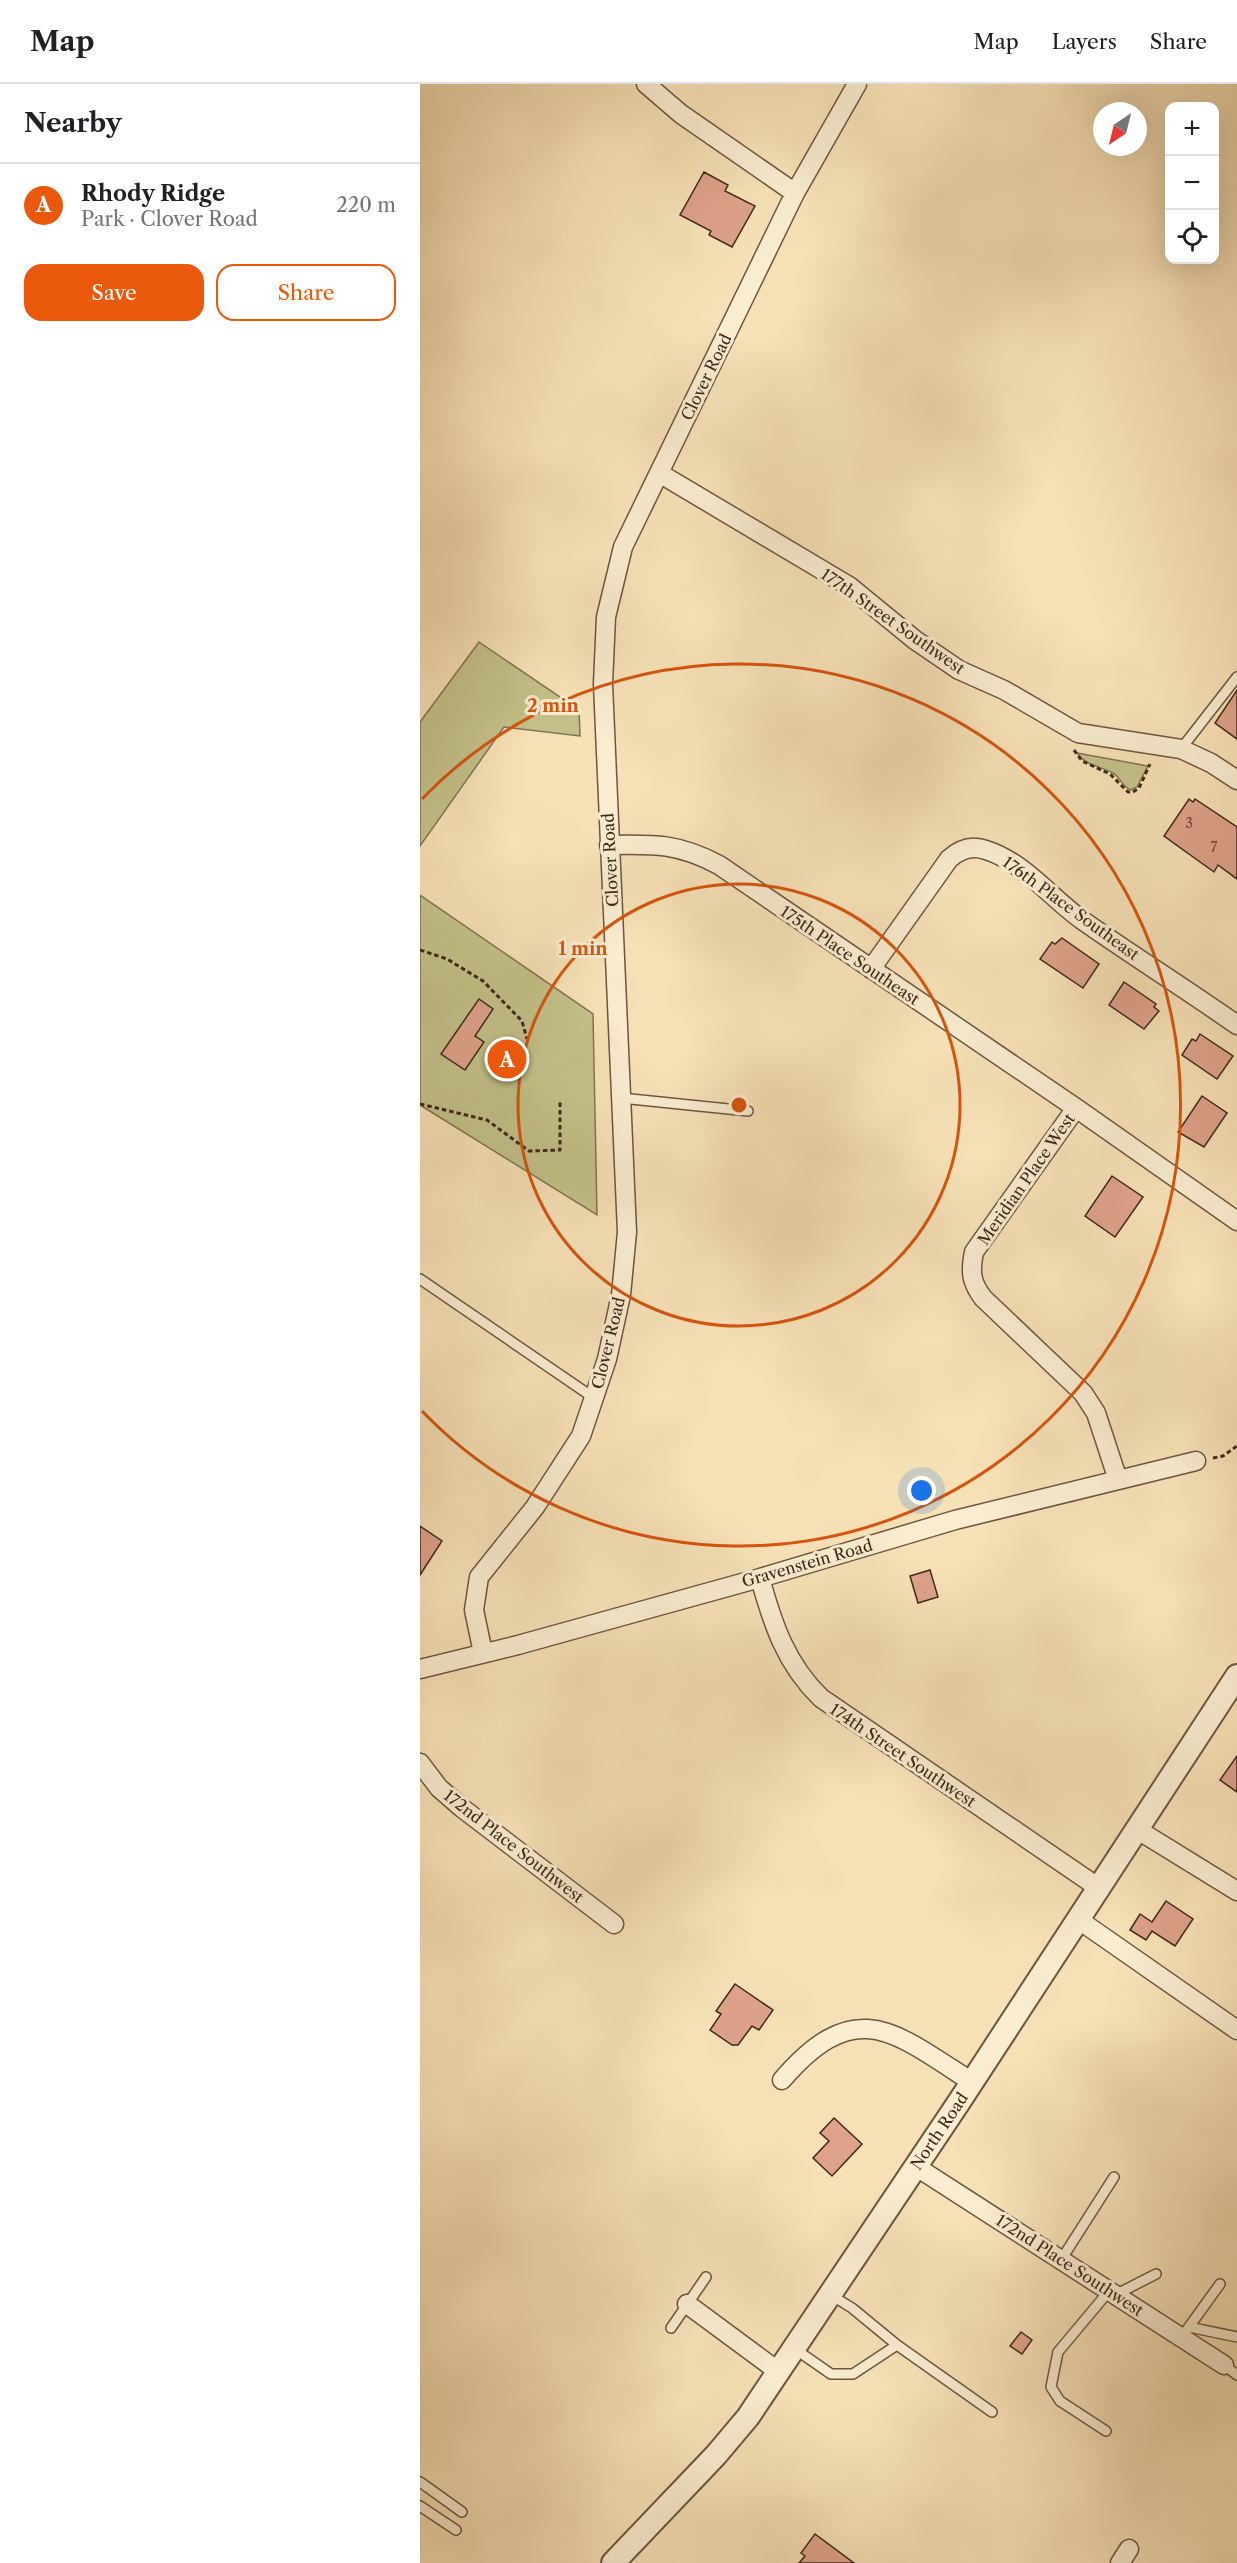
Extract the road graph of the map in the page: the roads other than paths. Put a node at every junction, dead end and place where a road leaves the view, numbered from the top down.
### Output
1 (645, 84) edge
2 (857, 84) edge
3 (795, 193) junction
4 (659, 473) junction
5 (1237, 677) edge
6 (1181, 749) junction
7 (1237, 780) edge
8 (609, 845) junction
9 (871, 969) junction
10 (1237, 1025) edge
11 (621, 1098) junction
12 (1076, 1108) junction
13 (748, 1111) dead end
14 (1237, 1221) edge
15 (420, 1279) edge
16 (594, 1398) junction
17 (1196, 1461) road end
18 (1118, 1480) junction
19 (760, 1578) junction
20 (483, 1653) junction
21 (420, 1669) edge
22 (1237, 1676) edge
23 (420, 1763) edge
24 (1138, 1830) junction
25 (1099, 1888) junction
26 (1237, 1892) edge
27 (1078, 1920) junction
28 (614, 1924) dead end
29 (1237, 2030) edge
30 (782, 2080) dead end
31 (972, 2082) junction
32 (915, 2166) junction
33 (1114, 2177) dead end
34 (1061, 2259) junction
35 (1156, 2274) dead end
36 (706, 2277) dead end
37 (1220, 2284) dead end
38 (1112, 2293) junction
39 (831, 2295) junction
40 (687, 2304) junction
41 (670, 2328) dead end
42 (1185, 2332) junction
43 (1237, 2337) edge
44 (897, 2345) junction
45 (795, 2349) junction
46 (1230, 2370) edge
47 (779, 2372) junction
48 (992, 2412) dead end
49 (1106, 2431) dead end
50 (420, 2482) edge
51 (420, 2506) edge
52 (462, 2512) dead end
53 (456, 2530) dead end
54 (613, 2563) edge

1 - 3 street
2 - 3 street, Clover Road
3 - 4 street, Clover Road
4 - 6 street, 177th Street Southwest
4 - 8 street, Clover Road
5 - 6 lane
6 - 7 street, 177th Street Southwest
8 - 9 street, 175th Place Southeast
8 - 11 street, Clover Road
9 - 10 street, 176th Place Southeast
9 - 12 street, 175th Place Southeast
11 - 13 lane
11 - 16 street, Clover Road
12 - 14 street, 175th Place Southeast
12 - 18 street, Meridian Place West
15 - 16 lane
16 - 20 street, Clover Road
17 - 18 street, Gravenstein Road
18 - 19 street, Gravenstein Road
19 - 20 street, Gravenstein Road
19 - 25 street, 174th Street Southwest
20 - 21 street, Gravenstein Road
22 - 24 street, North Road
23 - 28 street, 172nd Place Southwest
24 - 25 street, North Road
24 - 26 street
25 - 27 street, North Road
27 - 29 street
27 - 31 street, North Road
30 - 31 street
31 - 32 street, North Road
32 - 34 street, 172nd Place Southwest
32 - 39 street, North Road
33 - 34 lane
34 - 38 street, 172nd Place Southwest
35 - 38 lane
36 - 40 lane
37 - 42 lane
38 - 42 street, 172nd Place Southwest
38 - 49 lane
39 - 44 lane
39 - 45 street, North Road
40 - 41 lane
40 - 47 street
42 - 43 lane
42 - 46 street, 172nd Place Southwest
44 - 45 lane
44 - 48 lane
45 - 47 street, North Road
47 - 54 street, North Road
50 - 52 lane
51 - 53 lane

